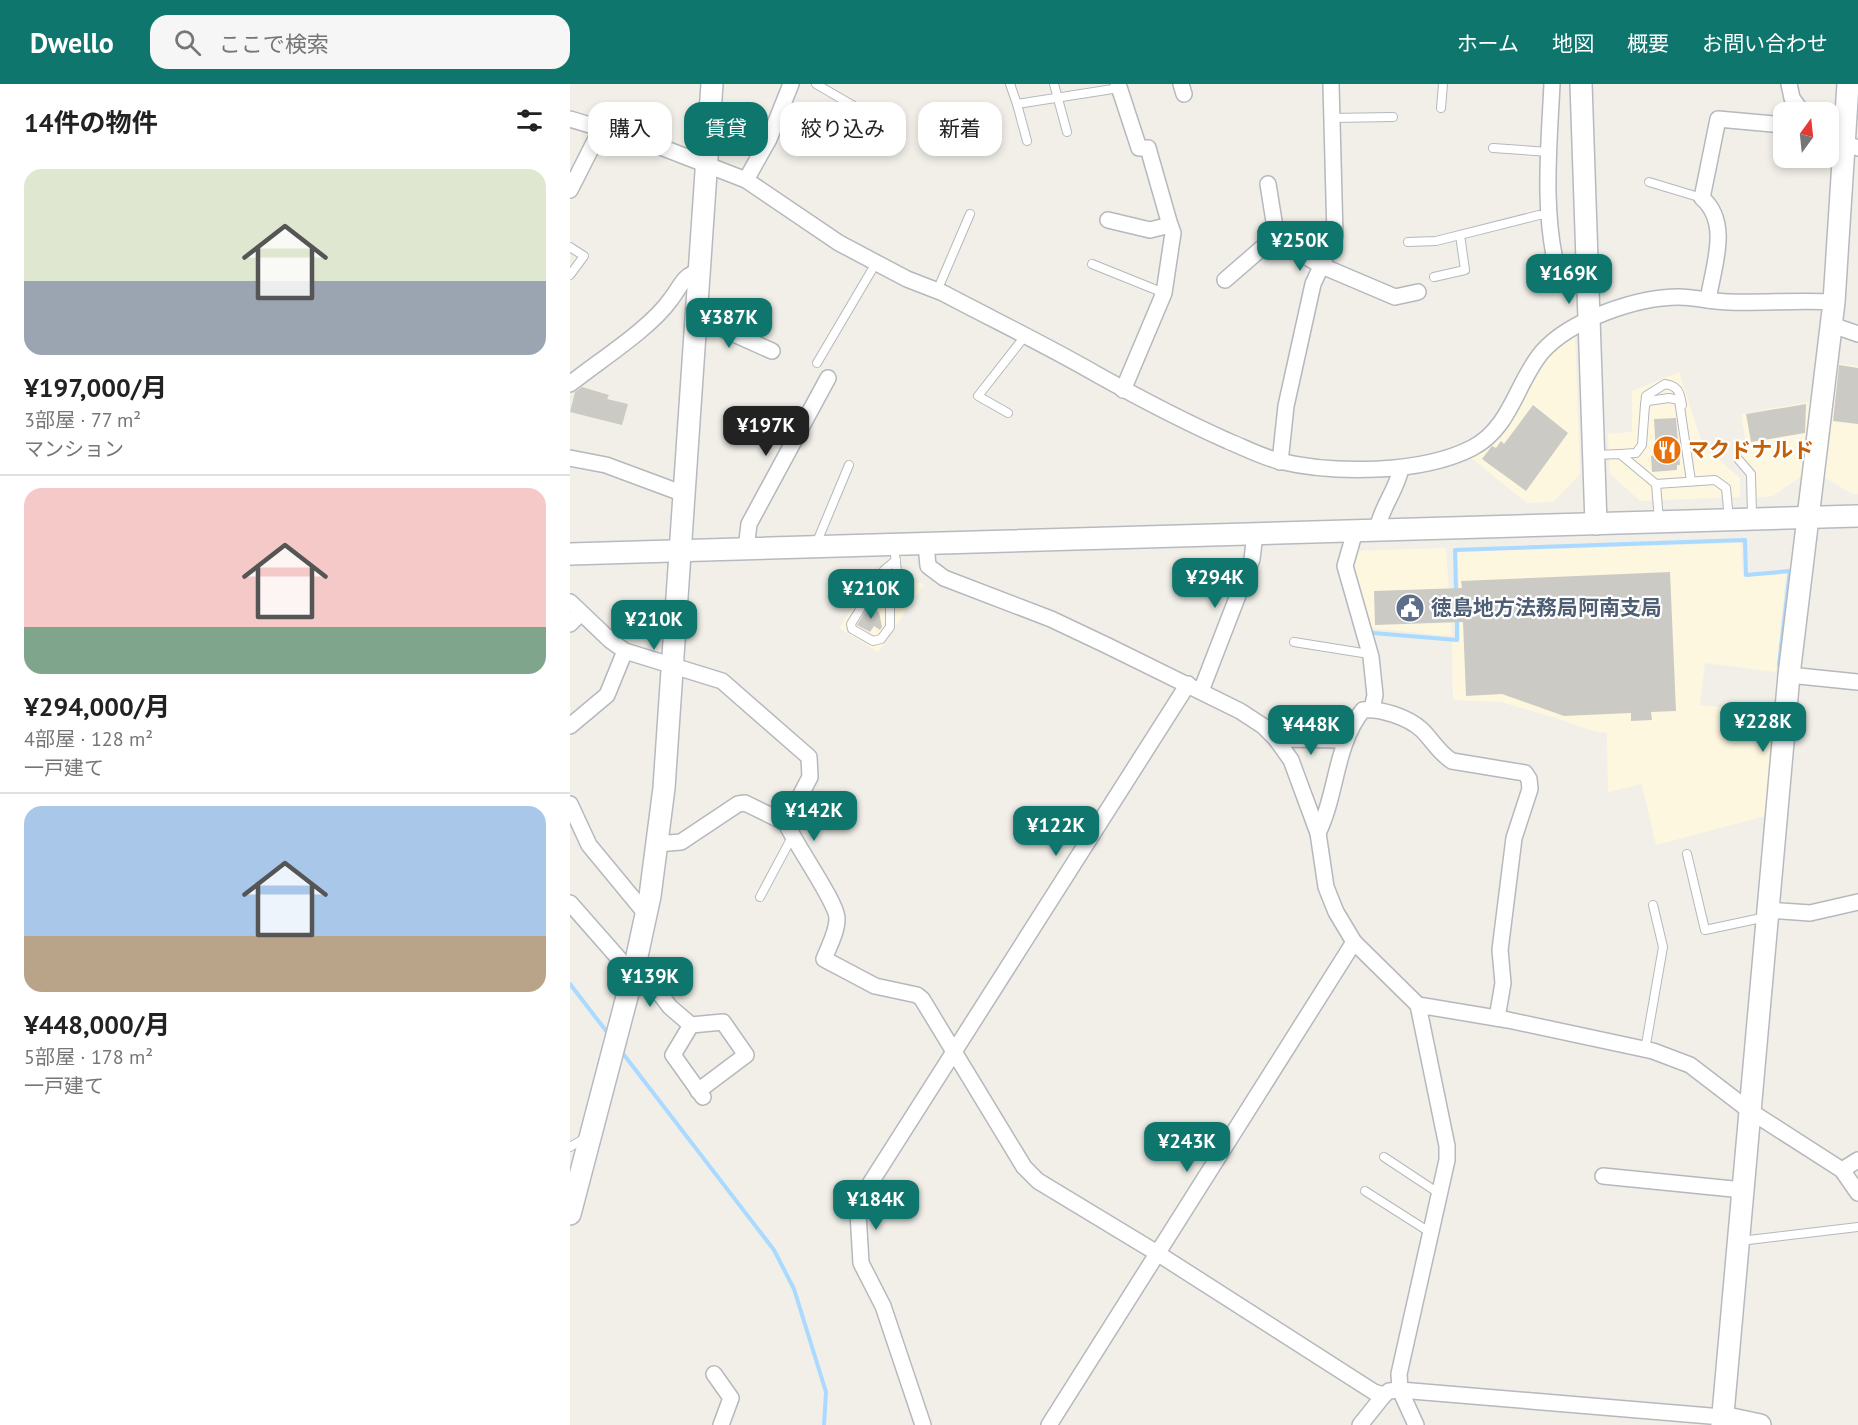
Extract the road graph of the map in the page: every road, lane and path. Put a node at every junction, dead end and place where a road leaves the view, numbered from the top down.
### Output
1 (712, 84) edge
2 (791, 84) edge
3 (816, 84) edge
4 (1010, 84) edge
5 (1054, 84) edge
6 (1331, 84) edge
7 (1443, 84) edge
8 (1552, 84) edge
9 (1581, 84) edge
10 (1789, 84) edge
11 (1848, 84) edge
12 (1118, 86) edge
13 (1057, 96) junction
14 (847, 102) edge
15 (1795, 102) edge
16 (1017, 104) junction
17 (1441, 108) dead end
18 (1393, 117) dead end
19 (1331, 118) junction
20 (570, 119) edge
21 (588, 124) edge
22 (1773, 124) edge
23 (1067, 132) dead end
24 (1027, 141) dead end
25 (1844, 144) edge
26 (1493, 148) dead end
27 (1549, 152) junction
28 (672, 153) edge
29 (588, 155) edge
30 (706, 165) junction
31 (746, 180) junction
32 (1650, 182) dead end
33 (1268, 184) dead end
34 (570, 190) edge
35 (1702, 198) junction
36 (970, 214) dead end
37 (1548, 215) junction
38 (1108, 220) dead end
39 (1170, 225) junction
40 (1460, 235) junction
41 (1277, 240) junction
42 (1408, 243) dead end
43 (570, 248) edge
44 (876, 262) junction
45 (1092, 264) dead end
46 (1322, 266) junction
47 (700, 270) junction
48 (570, 275) edge
49 (1434, 277) dead end
50 (1588, 278) junction
51 (1225, 280) dead end
52 (937, 291) junction
53 (1418, 292) dead end
54 (1164, 293) junction
55 (1708, 300) junction
56 (1834, 302) junction
57 (696, 317) junction
58 (1589, 320) junction
59 (1832, 325) junction
60 (1858, 334) edge
61 (1025, 336) junction
62 (772, 351) dead end
63 (817, 363) dead end
64 (828, 378) dead end
65 (570, 384) edge
66 (1123, 390) junction
67 (1645, 405) junction
68 (1682, 410) junction
69 (1008, 413) dead end
70 (1620, 454) junction
71 (1594, 455) junction
72 (570, 458) edge
73 (1738, 460) dead end
74 (1280, 462) junction
75 (849, 465) dead end
76 (1401, 468) junction
77 (1690, 481) junction
78 (1656, 484) junction
79 (684, 494) junction
80 (1858, 516) edge
81 (1808, 518) junction
82 (1752, 519) junction
83 (1729, 520) junction
84 (1659, 522) junction
85 (1596, 524) junction
86 (1377, 530) junction
87 (1354, 531) junction
88 (1255, 534) junction
89 (926, 544) junction
90 (815, 547) junction
91 (746, 549) junction
92 (681, 552) junction
93 (895, 552) junction
94 (570, 554) edge
95 (570, 602) edge
96 (575, 619) edge
97 (1294, 642) dead end
98 (625, 651) junction
99 (1370, 654) junction
100 (673, 666) junction
101 (1789, 675) junction
102 (1858, 682) edge
103 (1194, 688) junction
104 (1372, 709) junction
105 (570, 726) edge
106 (1276, 739) junction
107 (1347, 740) junction
108 (570, 804) edge
109 (789, 830) junction
110 (1318, 833) junction
111 (656, 844) junction
112 (1687, 854) dead end
113 (760, 897) dead end
114 (1858, 902) edge
115 (570, 903) edge
116 (1653, 906) dead end
117 (646, 914) junction
118 (1768, 914) junction
119 (1354, 942) junction
120 (634, 970) junction
121 (1419, 1005) junction
122 (1497, 1018) junction
123 (692, 1025) junction
124 (953, 1049) junction
125 (1645, 1050) junction
126 (1750, 1111) junction
127 (591, 1135) junction
128 (570, 1147) edge
129 (1384, 1157) dead end
130 (1858, 1160) edge
131 (1842, 1170) junction
132 (1603, 1176) dead end
133 (1743, 1190) junction
134 (1365, 1191) dead end
135 (1858, 1193) edge
136 (1440, 1194) junction
137 (570, 1214) edge
138 (1858, 1227) edge
139 (1431, 1233) junction
140 (1738, 1241) junction
141 (1156, 1253) junction
142 (714, 1374) dead end
143 (1400, 1390) junction
144 (1384, 1395) junction
145 (1722, 1421) edge
146 (721, 1425) edge
147 (923, 1425) edge
148 (1048, 1425) edge
149 (1360, 1425) edge
150 (1416, 1425) edge
151 (1760, 1425) edge

1 - 30 street
2 - 31 street
3 - 14 lane
4 - 16 lane
5 - 13 lane
6 - 19 street
7 - 17 lane
8 - 27 street
9 - 50 street
10 - 15 street
11 - 25 street
12 - 13 lane
12 - 39 street
13 - 16 lane
13 - 23 lane
16 - 24 lane
18 - 19 lane
19 - 46 street
20 - 21 street
22 - 35 street
25 - 56 street
26 - 27 lane
27 - 37 street
28 - 30 street
29 - 34 street
30 - 31 street
30 - 47 street
31 - 44 street
32 - 35 lane
33 - 41 street
35 - 55 street
36 - 52 lane
37 - 40 lane
37 - 50 street
38 - 39 street
39 - 54 street
40 - 42 lane
40 - 49 lane
41 - 46 street
41 - 51 street
43 - 48 lane
44 - 52 street
44 - 63 lane
45 - 54 lane
46 - 53 street
46 - 74 street
47 - 57 street
47 - 65 street
50 - 58 street
52 - 61 street
54 - 66 street
55 - 56 street
55 - 58 street
56 - 59 street
57 - 62 street
57 - 79 street
58 - 71 street
58 - 76 street
59 - 60 street
59 - 81 street
61 - 66 street
61 - 69 lane
64 - 91 street
66 - 74 street
67 - 68 lane
67 - 68 lane
67 - 70 lane
68 - 77 lane
70 - 71 lane
70 - 78 lane
71 - 85 street
72 - 79 street
73 - 82 lane
74 - 76 street
75 - 90 lane
76 - 86 street
77 - 78 lane
77 - 83 lane
78 - 84 lane
79 - 92 street
80 - 81 street
81 - 82 street
81 - 101 street
82 - 83 street
83 - 84 street
84 - 85 street
85 - 86 street
86 - 87 street
87 - 88 street
87 - 99 street
88 - 89 street
88 - 103 street
89 - 93 street
89 - 103 street
90 - 91 street
90 - 93 street
91 - 92 street
92 - 94 street
92 - 100 street
93 - 93 lane
95 - 96 street
96 - 98 street
97 - 99 lane
98 - 100 street
98 - 105 street
99 - 104 street
100 - 109 street
100 - 111 street
101 - 102 street
101 - 118 street
103 - 106 street
103 - 124 street
104 - 107 street
104 - 122 street
106 - 107 street
106 - 110 street
107 - 110 street
108 - 117 street
109 - 111 street
109 - 113 lane
109 - 124 street
110 - 119 street
111 - 117 street
112 - 118 lane
114 - 118 street
115 - 120 street
116 - 125 lane
117 - 120 street
118 - 126 street
119 - 121 street
119 - 141 street
120 - 123 street
120 - 127 street
121 - 122 street
121 - 136 street
122 - 125 street
123 - 123 street
124 - 141 street
124 - 147 street
125 - 126 street
126 - 131 street
126 - 133 street
127 - 128 lane
127 - 137 street
129 - 136 lane
130 - 131 street
131 - 135 street
132 - 133 street
133 - 140 street
134 - 139 lane
136 - 139 street
138 - 140 lane
139 - 143 street
140 - 145 street
141 - 144 street
141 - 148 street
142 - 146 street
143 - 144 street
143 - 145 street
143 - 150 street
144 - 149 street
145 - 151 street

